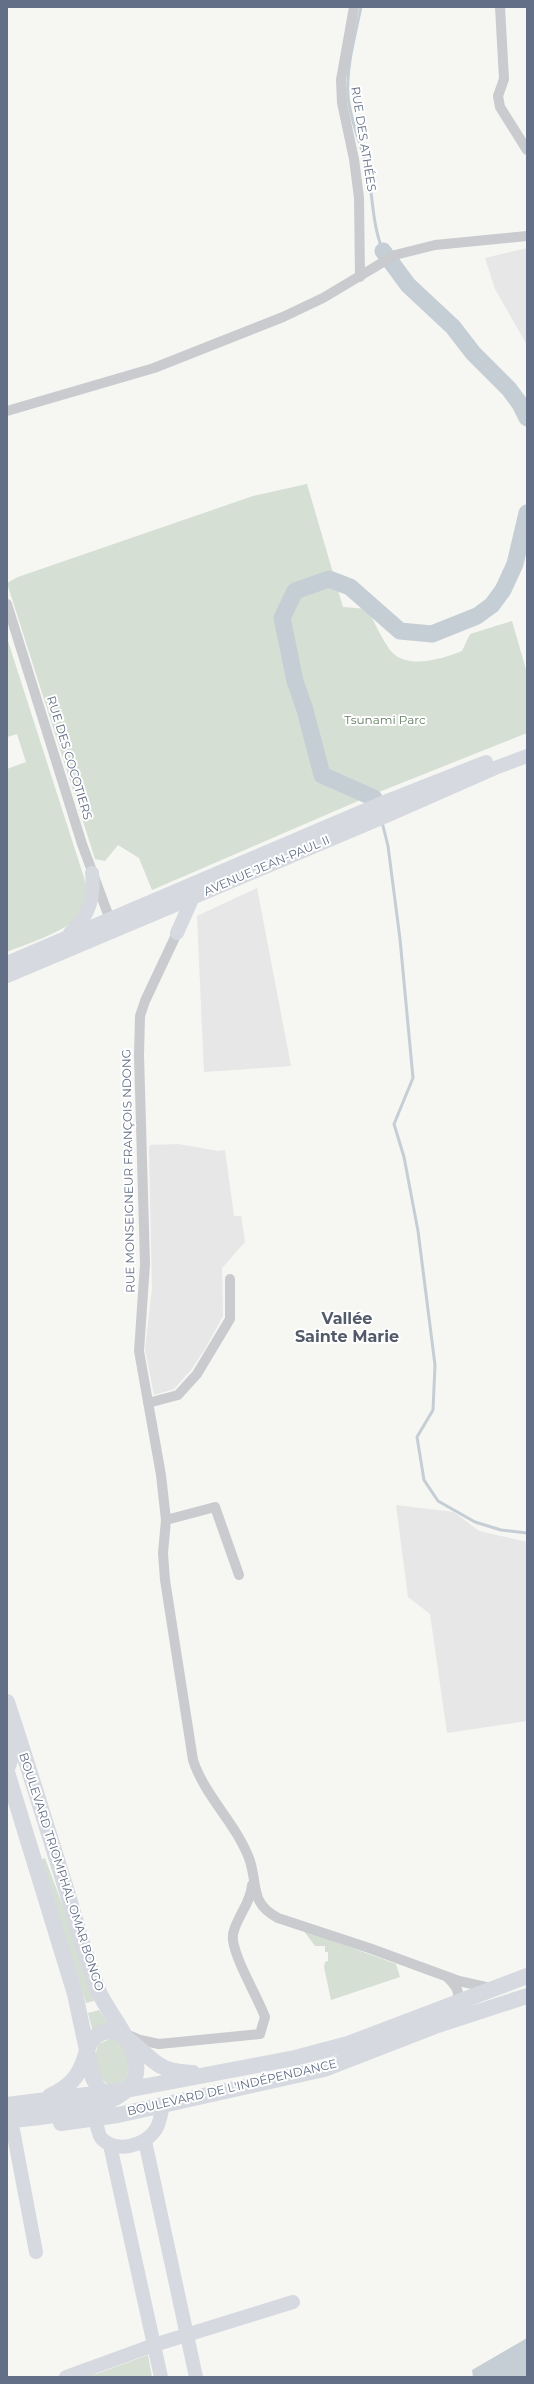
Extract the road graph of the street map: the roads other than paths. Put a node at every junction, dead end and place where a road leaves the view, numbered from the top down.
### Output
1 (354, 7) edge
2 (500, 7) edge
3 (527, 150) edge
4 (527, 236) edge
5 (360, 277) junction
6 (7, 411) edge
7 (7, 604) edge
8 (527, 746) edge
9 (527, 756) edge
10 (379, 812) junction
11 (92, 873) junction
12 (193, 897) junction
13 (157, 912) junction
14 (112, 925) junction
15 (177, 933) junction
16 (61, 940) junction
17 (7, 963) edge
18 (7, 976) edge
19 (230, 1279) dead end
20 (148, 1403) junction
21 (166, 1520) junction
22 (239, 1575) dead end
23 (7, 1702) edge
24 (7, 1729) edge
25 (7, 1770) edge
26 (7, 1804) edge
27 (22, 1827) junction
28 (253, 1875) junction
29 (78, 1929) junction
30 (527, 1976) edge
31 (448, 1978) junction
32 (527, 1988) edge
33 (494, 1989) junction
34 (527, 1996) edge
35 (104, 2003) junction
36 (455, 2003) junction
37 (492, 2007) junction
38 (79, 2009) junction
39 (124, 2033) junction
40 (87, 2051) junction
41 (213, 2075) junction
42 (268, 2081) junction
43 (115, 2093) junction
44 (35, 2102) junction
45 (7, 2105) edge
46 (163, 2105) junction
47 (95, 2119) junction
48 (9, 2127) edge
49 (145, 2141) junction
50 (110, 2145) junction
51 (36, 2252) dead end
52 (293, 2302) dead end
53 (186, 2334) junction
54 (154, 2345) junction
55 (66, 2377) edge
56 (161, 2377) edge
57 (196, 2377) edge

1 - 5 street, RUE DES ATHÉES
2 - 3 street
4 - 5 street
5 - 6 street
7 - 11 street, RUE DES COCOTIERS
8 - 10 main road, AVENUE JEAN-PAUL II
9 - 10 main road, AVENUE JEAN-PAUL II
10 - 12 main road, AVENUE JEAN-PAUL II
10 - 14 main road, AVENUE JEAN-PAUL II
11 - 14 street, RUE DES COCOTIERS
11 - 16 main road
12 - 13 main road, AVENUE JEAN-PAUL II
12 - 15 main road
13 - 14 main road, AVENUE JEAN-PAUL II
13 - 15 main road
14 - 16 main road, AVENUE JEAN-PAUL II
14 - 18 main road, AVENUE JEAN-PAUL II
15 - 20 street, RUE MONSEIGNEUR FRANÇOIS NDONG
16 - 17 main road, AVENUE JEAN-PAUL II
19 - 20 street
20 - 21 street, RUE MONSEIGNEUR FRANÇOIS NDONG
21 - 22 street
21 - 28 street, RUE MONSEIGNEUR FRANÇOIS NDONG
23 - 29 main road, BOULEVARD TRIOMPHAL OMAR BONGO
24 - 25 main road
25 - 27 main road, BOULEVARD TRIOMPHAL OMAR BONGO
25 - 29 main road
26 - 27 main road
27 - 38 main road, BOULEVARD TRIOMPHAL OMAR BONGO
28 - 31 street, RUE MONSEIGNEUR FRANÇOIS NDONG
28 - 39 street
29 - 35 main road, BOULEVARD TRIOMPHAL OMAR BONGO
30 - 33 main road, BOULEVARD DE L'INDÉPENDANCE
31 - 33 street, RUE MONSEIGNEUR FRANÇOIS NDONG
31 - 36 street
32 - 37 main road
33 - 36 main road, BOULEVARD DE L'INDÉPENDANCE
34 - 37 main road, BOULEVARD DE L'INDÉPENDANCE
35 - 38 main road
35 - 39 main road, BOULEVARD TRIOMPHAL OMAR BONGO
36 - 41 main road, BOULEVARD DE L'INDÉPENDANCE
37 - 42 main road, BOULEVARD DE L'INDÉPENDANCE
38 - 40 main road, BOULEVARD TRIOMPHAL OMAR BONGO
39 - 40 main road
39 - 41 main road
39 - 43 main road
40 - 43 main road
40 - 44 main road
41 - 43 main road, BOULEVARD DE L'INDÉPENDANCE
42 - 43 main road
42 - 46 main road, BOULEVARD DE L'INDÉPENDANCE
43 - 44 main road
43 - 48 main road
44 - 45 main road
46 - 47 main road, BOULEVARD DE L'INDÉPENDANCE
46 - 49 main road
47 - 48 main road, BOULEVARD DE L'INDÉPENDANCE
47 - 50 main road
48 - 51 main road
49 - 50 main road
49 - 53 main road
50 - 54 main road
52 - 53 main road
53 - 54 main road
53 - 57 main road
54 - 55 main road
54 - 56 main road

